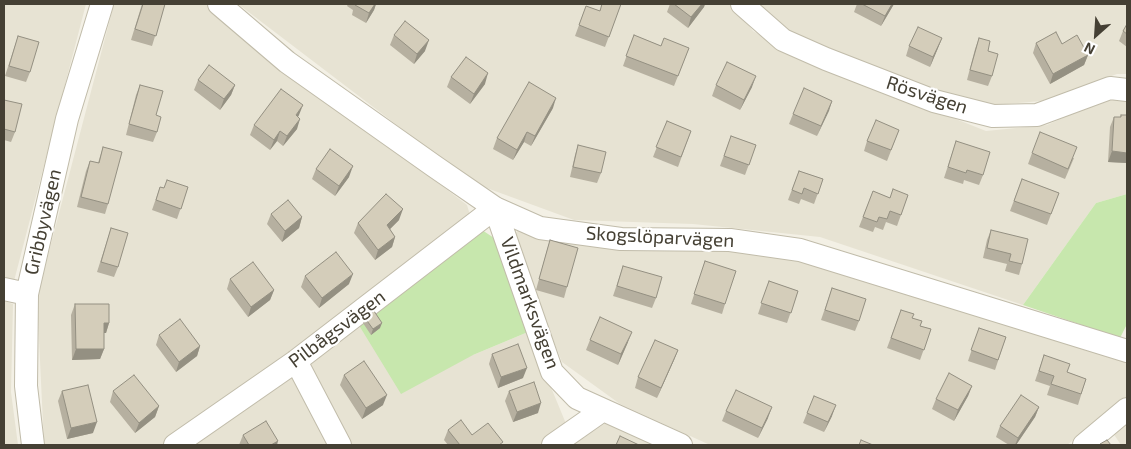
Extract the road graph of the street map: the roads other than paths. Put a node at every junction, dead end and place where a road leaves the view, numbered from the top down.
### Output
1 (102, 4) edge
2 (219, 4) edge
3 (742, 4) edge
4 (1127, 90) edge
5 (495, 208) junction
6 (4, 289) edge
7 (27, 294) junction
8 (1127, 351) edge
9 (296, 361) junction
10 (603, 410) junction
11 (1127, 410) edge
12 (33, 445) edge
13 (175, 445) edge
14 (340, 445) edge
15 (553, 445) edge
16 (681, 445) edge
17 (1084, 445) edge

1 - 7 street, Gribbyvägen
2 - 5 street, Skogslöparvägen
3 - 4 street, Rösvägen
5 - 8 street, Skogslöparvägen
5 - 9 street, Pilbågsvägen
5 - 10 street, Vildmarksvägen
6 - 7 street
7 - 12 street, Gribbyvägen
9 - 13 street, Pilbågsvägen
9 - 14 street
10 - 15 street
10 - 16 street, Vildmarksvägen
11 - 17 street

